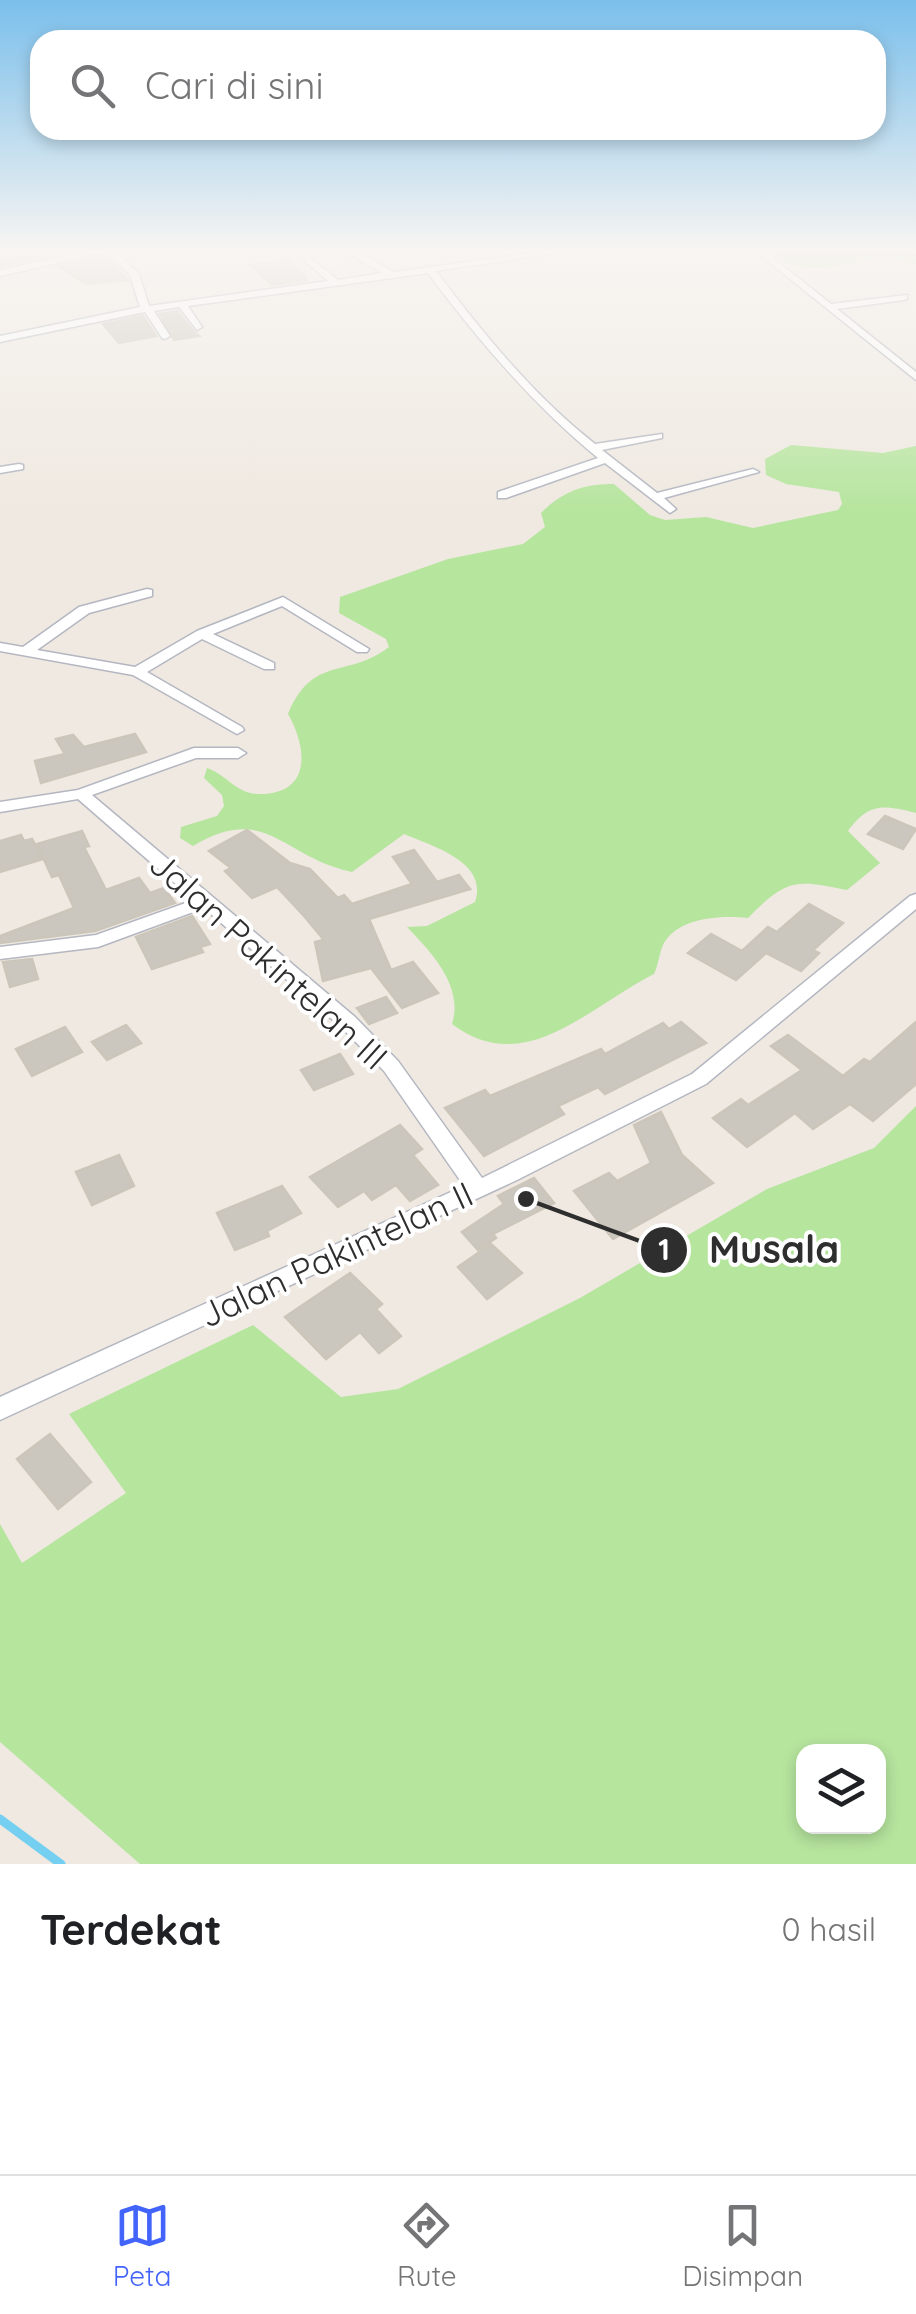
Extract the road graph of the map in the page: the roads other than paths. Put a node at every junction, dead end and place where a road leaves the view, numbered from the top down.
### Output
1 (482, 337) edge
2 (868, 337) edge
3 (916, 377) edge
4 (658, 436) dead end
5 (593, 448) junction
6 (606, 459) junction
7 (19, 467) dead end
8 (0, 470) edge
9 (754, 472) dead end
10 (502, 495) dead end
11 (654, 497) junction
12 (670, 509) dead end
13 (148, 593) dead end
14 (202, 634) junction
15 (0, 646) edge
16 (362, 649) dead end
17 (26, 652) junction
18 (269, 666) dead end
19 (137, 672) junction
20 (237, 730) dead end
21 (238, 753) dead end
22 (80, 794) junction
23 (0, 807) edge
24 (207, 901) junction
25 (912, 908) edge
26 (0, 952) edge
27 (478, 1189) junction
28 (0, 1408) edge

1 - 5 street
2 - 3 street
4 - 5 street
5 - 6 street
6 - 10 street
6 - 11 street
7 - 8 street
9 - 11 street
11 - 12 street
13 - 17 street
14 - 16 street
14 - 18 street
14 - 19 street
15 - 17 street
17 - 19 street
19 - 20 street
21 - 22 street
22 - 23 street
22 - 24 street, Jalan Pakintelan III
24 - 26 street
24 - 27 street, Jalan Pakintelan III
25 - 27 street, Jalan Pakintelan II
27 - 28 street, Jalan Pakintelan II

